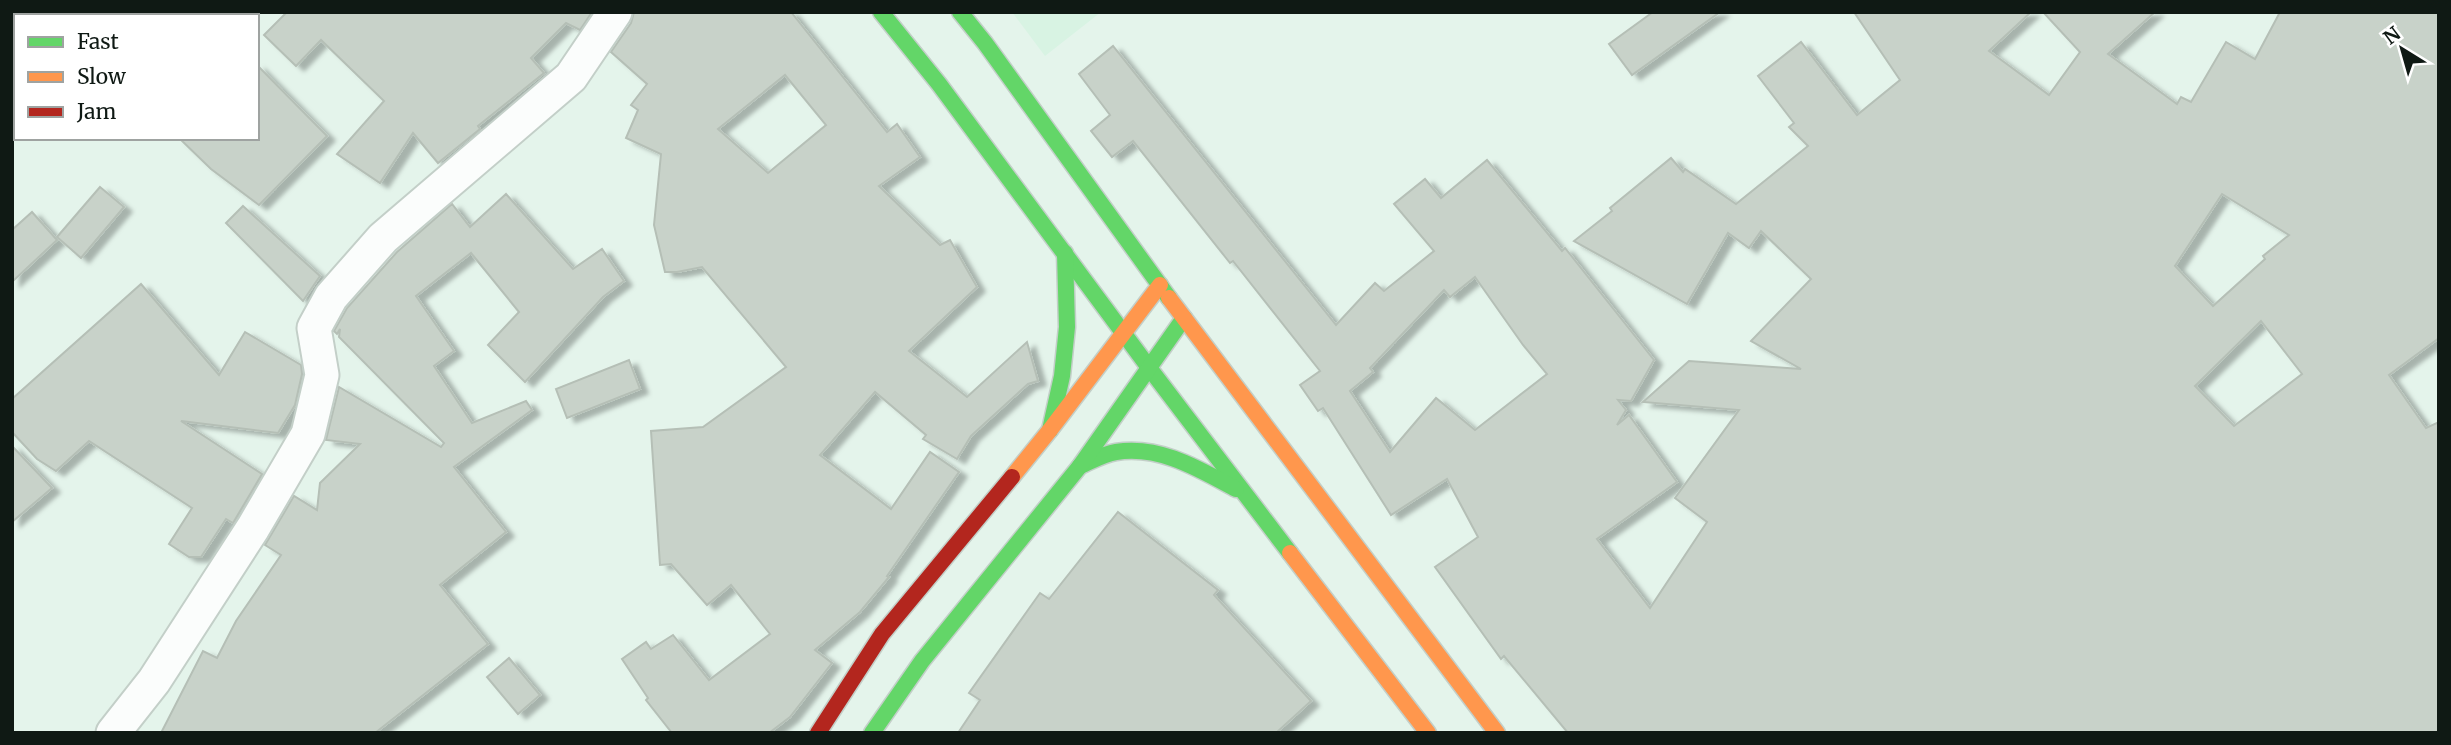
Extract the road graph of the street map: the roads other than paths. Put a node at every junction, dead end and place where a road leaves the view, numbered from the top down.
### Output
1 (615, 12) edge
2 (881, 12) edge
3 (960, 12) edge
4 (1065, 253) junction
5 (1160, 285) junction
6 (1184, 318) junction
7 (1123, 332) junction
8 (1150, 369) junction
9 (1050, 429) junction
10 (1080, 466) junction
11 (1245, 494) junction
12 (113, 733) edge
13 (818, 733) edge
14 (872, 733) edge
15 (1428, 733) edge
16 (1497, 733) edge

1 - 12 street
2 - 4 main road
3 - 5 main road
4 - 7 main road
4 - 9 main road
5 - 6 main road
5 - 7 main road
6 - 8 main road
6 - 16 main road
7 - 8 main road
7 - 9 main road
8 - 10 main road
8 - 11 main road
9 - 13 main road
10 - 11 main road
10 - 14 main road
11 - 15 main road

